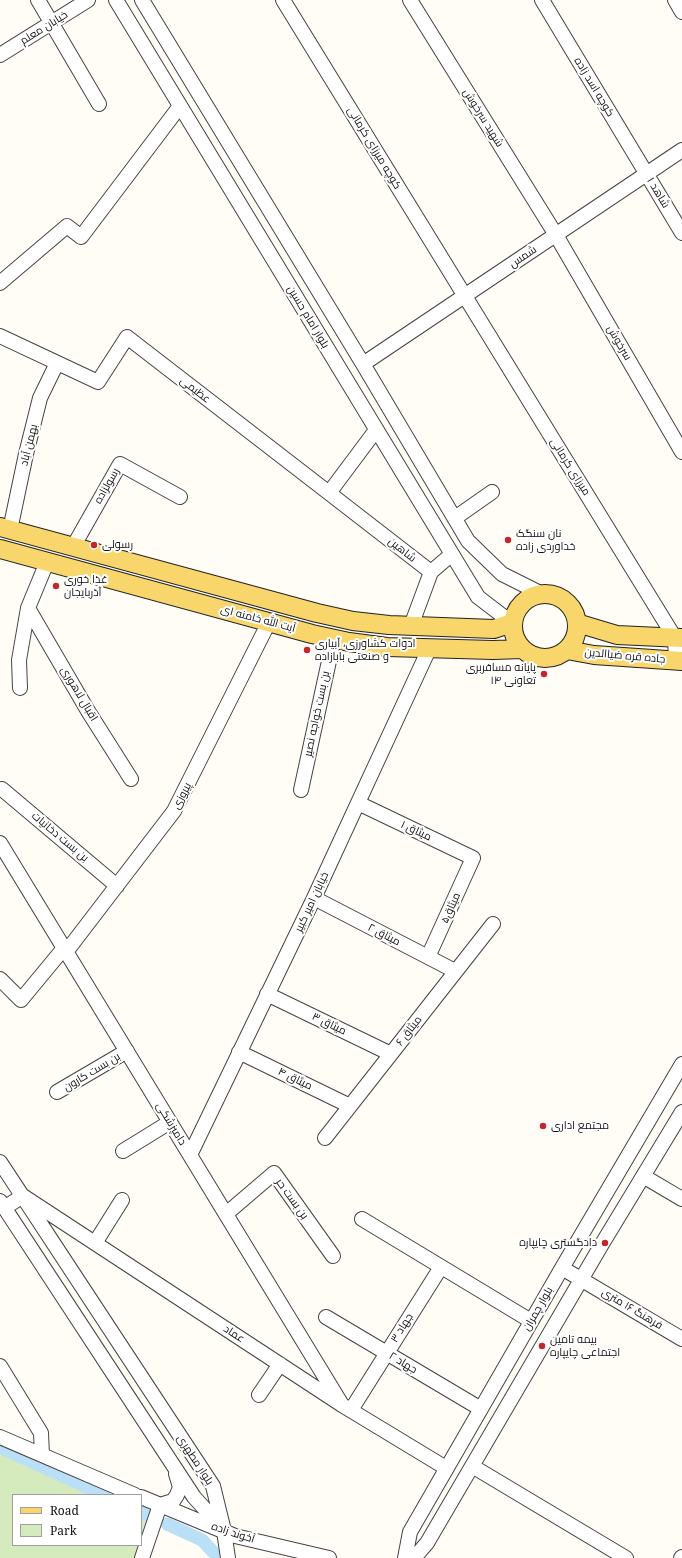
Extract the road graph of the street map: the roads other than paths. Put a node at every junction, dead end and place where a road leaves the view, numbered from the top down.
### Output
1 (38, 0) edge
2 (88, 0) edge
3 (116, 0) edge
4 (142, 0) edge
5 (284, 0) edge
6 (410, 0) edge
7 (542, 0) edge
8 (675, 0) edge
9 (682, 12) edge
10 (52, 22) junction
11 (0, 56) edge
12 (99, 104) dead end
13 (180, 106) junction
14 (682, 150) edge
15 (647, 174) junction
16 (682, 233) edge
17 (556, 235) junction
18 (0, 283) edge
19 (464, 297) junction
20 (0, 336) edge
21 (57, 363) junction
22 (363, 364) junction
23 (376, 430) junction
24 (682, 452) edge
25 (492, 492) dead end
26 (329, 493) junction
27 (180, 497) dead end
28 (455, 518) junction
29 (5, 529) edge
30 (73, 547) junction
31 (0, 549) edge
32 (452, 554) junction
33 (47, 562) junction
34 (430, 572) junction
35 (542, 594) junction
36 (28, 608) junction
37 (269, 622) junction
38 (512, 623) junction
39 (577, 623) junction
40 (411, 626) junction
41 (334, 638) junction
42 (679, 638) edge
43 (430, 647) junction
44 (522, 649) junction
45 (567, 650) junction
46 (679, 661) edge
47 (20, 688) dead end
48 (131, 779) dead end
49 (2, 789) dead end
50 (301, 790) dead end
51 (358, 803) junction
52 (1, 848) edge
53 (473, 858) joint
54 (117, 886) junction
55 (314, 898) junction
56 (493, 924) dead end
57 (65, 950) junction
58 (428, 957) junction
59 (455, 971) junction
60 (0, 979) edge
61 (267, 994) junction
62 (127, 1051) junction
63 (239, 1052) junction
64 (391, 1054) junction
65 (682, 1064) edge
66 (57, 1092) dead end
67 (350, 1106) junction
68 (682, 1112) edge
69 (170, 1122) junction
70 (325, 1138) dead end
71 (123, 1151) dead end
72 (190, 1155) junction
73 (0, 1162) edge
74 (643, 1176) junction
75 (23, 1196) junction
76 (682, 1199) edge
77 (122, 1200) dead end
78 (2, 1205) edge
79 (226, 1214) junction
80 (362, 1219) dead end
81 (95, 1243) junction
82 (333, 1256) dead end
83 (441, 1267) junction
84 (562, 1268) junction
85 (582, 1279) junction
86 (326, 1317) dead end
87 (531, 1321) junction
88 (682, 1339) edge
89 (387, 1353) junction
90 (280, 1364) junction
91 (0, 1366) edge
92 (259, 1395) dead end
93 (347, 1407) junction
94 (481, 1408) junction
95 (0, 1436) edge
96 (42, 1455) junction
97 (172, 1463) junction
98 (472, 1466) junction
99 (446, 1468) junction
100 (133, 1494) edge
101 (142, 1497) edge
102 (160, 1505) junction
103 (224, 1531) junction
104 (142, 1558) edge
105 (228, 1558) edge
106 (329, 1558) edge
107 (405, 1558) edge
108 (414, 1558) edge
109 (626, 1558) edge

1 - 10 street
2 - 10 street, خیابان معلم
3 - 13 street, بلوار امام حسین
4 - 22 street, بلوار امام حسین
5 - 19 street, کوچه میرزای کرمانی
6 - 17 street, شهید سرخوش
7 - 15 street, کوچه اسد زاده
8 - 9 street
10 - 11 street, خیابان معلم
10 - 12 street
13 - 18 street
13 - 23 street, بلوار امام حسین
14 - 15 street, شمس
15 - 16 street, شاهد ۱
15 - 17 street, شمس
17 - 19 street, شمس
17 - 24 street, سرخوش
19 - 22 street, شمس
19 - 42 street, میرزای کرمانی
20 - 21 street, عظیمی
21 - 26 street, عظیمی
21 - 29 street, بهمن آباد
22 - 28 street, بلوار امام حسین
23 - 26 street
23 - 32 street, بلوار امام حسین
25 - 28 street
26 - 34 street, شاهین
27 - 30 street, رسولزاده
28 - 35 street, بلوار امام حسین
29 - 30 main road, آیت الله خامنه ای
30 - 40 main road, آیت الله خامنه ای
31 - 33 main road, آیت الله خامنه ای
32 - 34 street
32 - 38 street, بلوار امام حسین
33 - 36 street
33 - 37 main road, آیت الله خامنه ای
34 - 40 street
35 - 38 main road
35 - 39 main road
36 - 47 street
36 - 48 street, اقبال لاهوری
37 - 41 main road, آیت الله خامنه ای
37 - 54 street, پیروزی
38 - 40 main road, آیت الله خامنه ای
38 - 44 main road
39 - 42 main road, جاده قره ضیاالدین
39 - 45 main road
41 - 43 main road, آیت الله خامنه ای
41 - 50 street, بن بست خواجه نصیر
42 - 46 street
43 - 44 main road, آیت الله خامنه ای
43 - 51 street, خیابان امیر کبیر
44 - 45 main road
45 - 46 main road, جاده قره ضیاالدین
49 - 54 street, بن بست دخانیات
51 - 53 street, میثاق ۱
51 - 55 street, خیابان امیر کبیر
52 - 57 street, دامپزشکی
53 - 58 street, میثاق۵
54 - 57 street, پیروزی
55 - 58 street, میثاق ۲
55 - 61 street, خیابان امیر کبیر
56 - 59 street, میثاق ۶
57 - 60 street, پیروزی
57 - 62 street, دامپزشکی
58 - 59 street, میثاق ۲
59 - 64 street, میثاق ۶
61 - 63 street, خیابان امیر کبیر
61 - 64 street, میثاق ۳
62 - 66 street, بن بست کارون
62 - 69 street, دامپزشکی
63 - 67 street, میثاق ۴
63 - 72 street, خیابان امیر کبیر
64 - 67 street, میثاق ۶
65 - 84 street, بلوار چمران
67 - 70 street, میثاق ۶
68 - 74 street, بلوار چمران
69 - 71 street
69 - 72 street, دامپزشکی
72 - 79 street, دامپزشکی
73 - 75 street, بلوار مطهری
74 - 76 street
74 - 85 street, بلوار چمران
75 - 78 street
75 - 81 street, عماد
75 - 103 street, بلوار مطهری
77 - 81 street
78 - 97 street, بلوار مطهری
79 - 82 street, بن بست حر
79 - 93 street, دامپزشکی
80 - 83 street
81 - 90 street, عماد
83 - 87 street
83 - 89 street, جهاد ۳
84 - 85 street, فرهنگ ۱۶ متری
84 - 87 street, بلوار چمران
85 - 88 street, فرهنگ ۱۶ متری
85 - 98 street, بلوار چمران
86 - 89 street, جهاد ۲
87 - 94 street, بلوار چمران
89 - 93 street, جهاد ۳
89 - 94 street, جهاد ۲
90 - 92 street
90 - 93 street, عماد
91 - 96 street
93 - 99 street, عماد
94 - 99 street, بلوار چمران
95 - 96 street
96 - 100 street
97 - 102 street
97 - 103 street, بلوار مطهری
98 - 108 street, بلوار چمران
98 - 109 street
99 - 107 street, بلوار چمران
101 - 102 street, آخوند زاده
102 - 103 street, آخوند زاده
102 - 104 street
103 - 105 street
103 - 106 street, آخوند زاده

